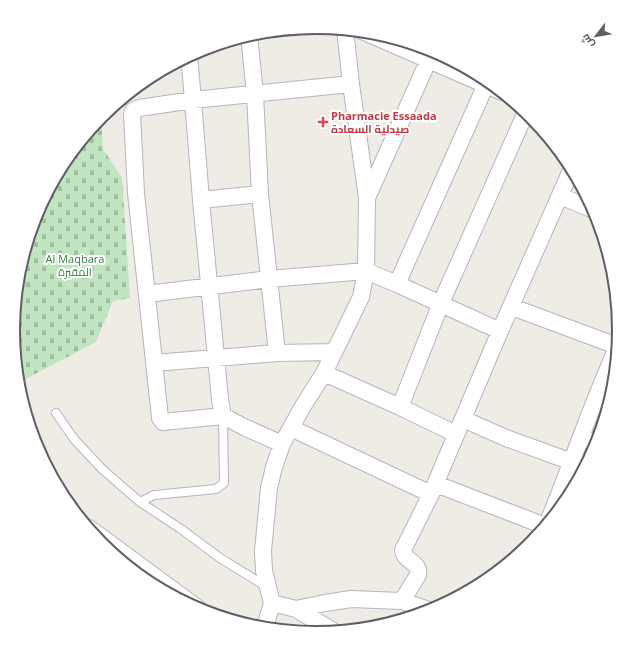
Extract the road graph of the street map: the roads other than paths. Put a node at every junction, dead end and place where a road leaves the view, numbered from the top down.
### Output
1 (346, 35) edge
2 (249, 41) edge
3 (430, 57) edge
4 (189, 62) edge
5 (351, 84) junction
6 (485, 87) edge
7 (255, 94) junction
8 (192, 100) junction
9 (523, 118) edge
10 (569, 176) edge
11 (260, 194) junction
12 (560, 196) junction
13 (367, 198) junction
14 (200, 200) junction
15 (584, 206) edge
16 (366, 271) junction
17 (269, 279) junction
18 (397, 284) junction
19 (209, 287) junction
20 (146, 294) junction
21 (441, 303) junction
22 (512, 307) junction
23 (500, 331) junction
24 (611, 345) edge
25 (334, 352) junction
26 (277, 353) junction
27 (216, 359) junction
28 (154, 363) junction
29 (609, 365) edge
30 (324, 373) junction
31 (400, 407) junction
32 (56, 413) dead end
33 (224, 416) junction
34 (463, 419) junction
35 (290, 428) junction
36 (456, 434) junction
37 (581, 437) junction
38 (590, 441) edge
39 (282, 444) junction
40 (572, 462) junction
41 (433, 489) junction
42 (140, 502) junction
43 (555, 504) edge
44 (540, 524) edge
45 (119, 550) edge
46 (166, 585) edge
47 (270, 595) junction
48 (402, 601) junction
49 (419, 607) edge
50 (296, 609) junction
51 (266, 621) edge
52 (325, 626) edge

1 - 5 street
2 - 7 street
3 - 13 street
4 - 8 street
5 - 7 street
5 - 13 street
6 - 18 street
7 - 8 street
7 - 11 street
8 - 14 street
8 - 20 street
9 - 21 street
10 - 12 street
11 - 14 street
11 - 17 street
12 - 15 street
12 - 22 street
13 - 16 street
14 - 19 street
16 - 17 street
16 - 18 street
16 - 25 street
17 - 19 street
17 - 26 street
18 - 21 street
19 - 20 street
19 - 27 street
20 - 28 street
21 - 23 street
21 - 31 street
22 - 23 street
22 - 24 street
23 - 34 street
25 - 26 street
25 - 30 street
26 - 27 street
27 - 28 street
27 - 33 street
28 - 33 street
29 - 37 street
30 - 31 street
30 - 35 street
31 - 36 street
32 - 42 lane
33 - 39 street
33 - 42 lane
34 - 36 street
34 - 40 street
35 - 39 street
35 - 41 street
36 - 41 street
37 - 38 street
37 - 40 street
39 - 47 street
40 - 43 street
41 - 44 street
41 - 48 street
42 - 47 lane
45 - 46 street
47 - 50 street
47 - 51 street
48 - 49 street
48 - 50 street
50 - 52 street

